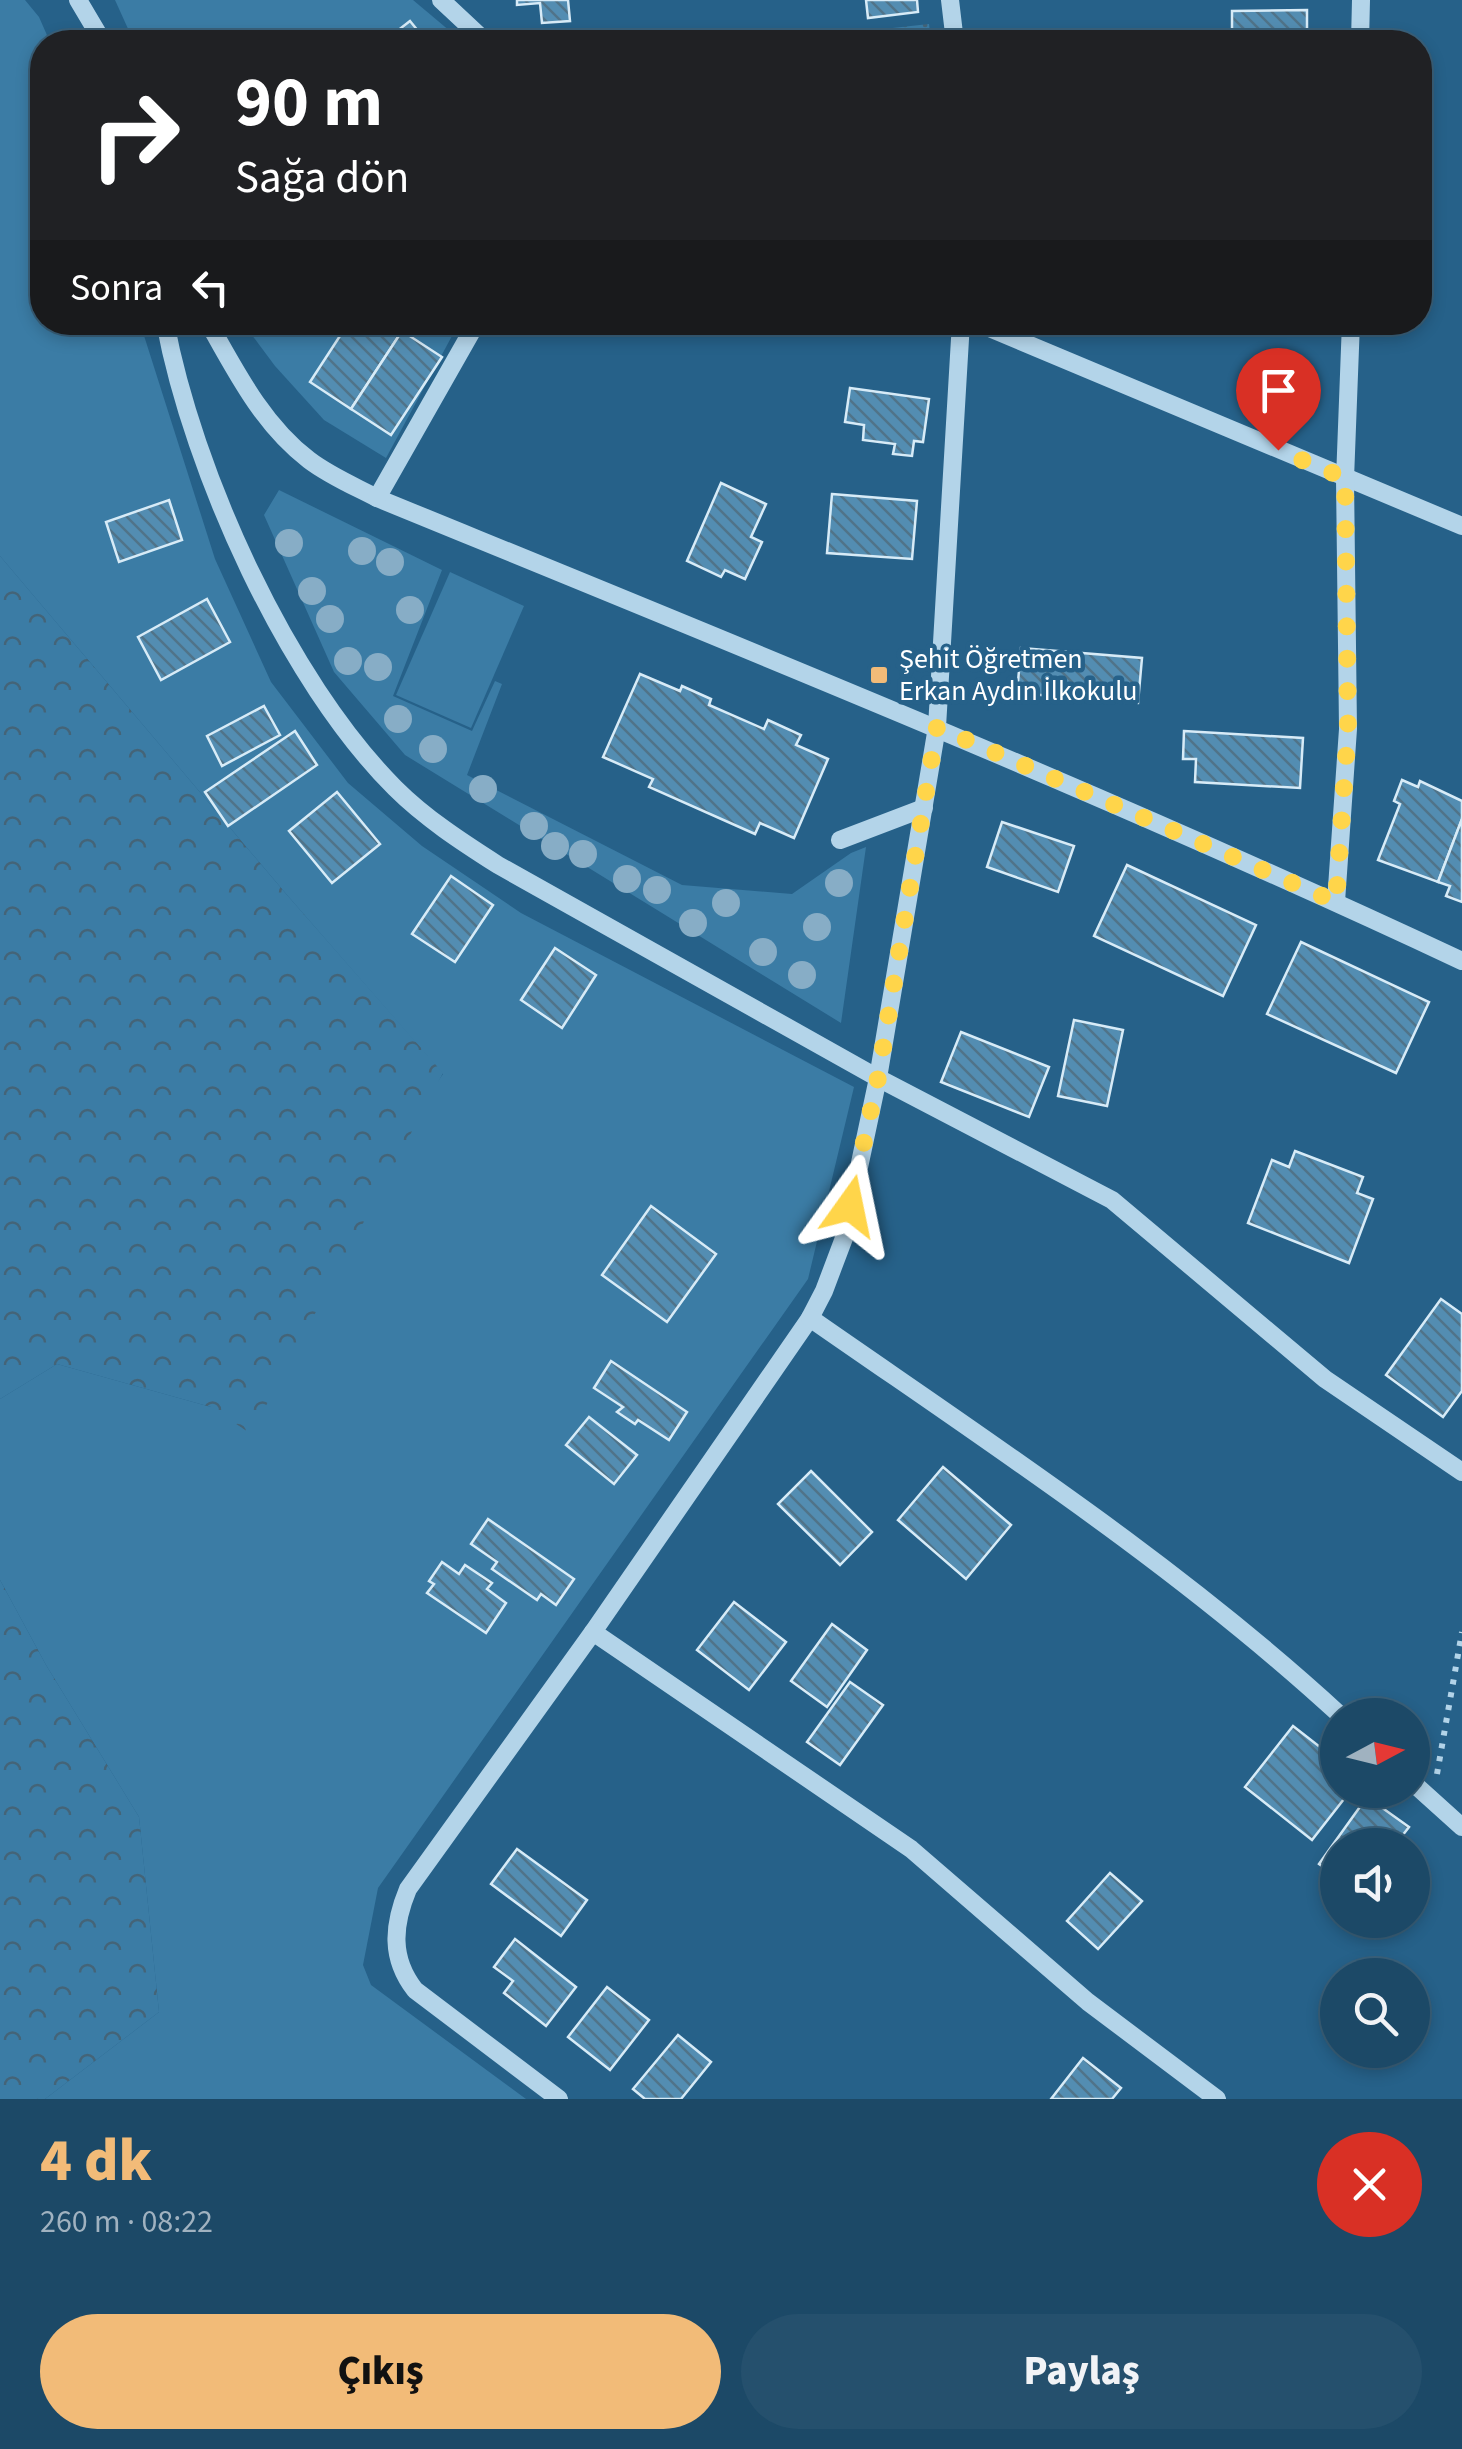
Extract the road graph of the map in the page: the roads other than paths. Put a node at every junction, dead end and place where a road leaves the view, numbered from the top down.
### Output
1 (78, 0) edge
2 (441, 0) edge
3 (950, 0) edge
4 (1361, 0) edge
5 (95, 30) edge
6 (473, 30) edge
7 (954, 30) edge
8 (1360, 30) edge
9 (168, 335) edge
10 (216, 335) edge
11 (471, 335) edge
12 (960, 335) edge
13 (1006, 335) edge
14 (1350, 335) edge
15 (1345, 478) junction
16 (377, 498) junction
17 (1462, 526) edge
18 (937, 727) junction
19 (924, 808) junction
20 (840, 840) dead end
21 (1336, 902) junction
22 (1462, 961) edge
23 (878, 1078) junction
24 (810, 1318) junction
25 (1462, 1472) edge
26 (593, 1632) junction
27 (1321, 1698) edge
28 (1430, 1798) edge
29 (1462, 1827) edge
30 (559, 2099) edge
31 (1218, 2099) edge

1 - 5 street
2 - 6 street
3 - 7 street
4 - 8 street
9 - 23 street
10 - 16 street
11 - 16 street
12 - 18 street
13 - 15 street
14 - 15 street
15 - 17 street
15 - 21 street
16 - 18 street
18 - 19 street
18 - 21 street
19 - 20 street
19 - 23 street
21 - 22 street
23 - 24 street
23 - 25 street
24 - 26 street
24 - 27 street
26 - 30 street
26 - 31 street
28 - 29 street

